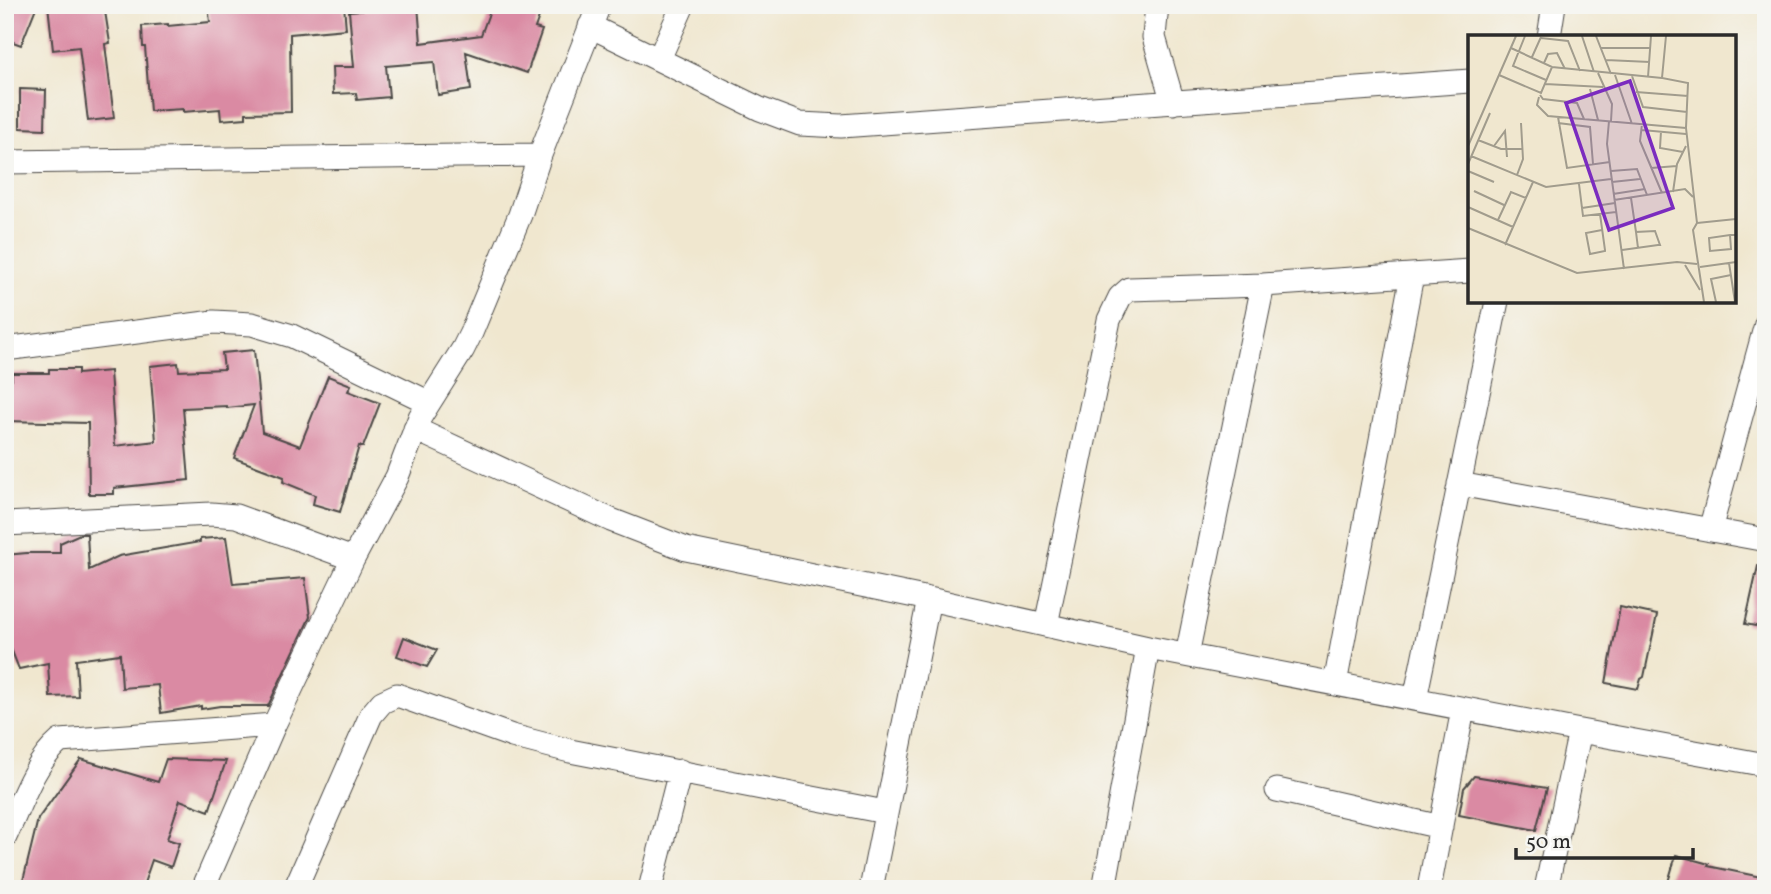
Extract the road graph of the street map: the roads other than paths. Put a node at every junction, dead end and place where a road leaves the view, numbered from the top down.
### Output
1 (683, 5) edge
2 (1157, 5) edge
3 (1554, 5) edge
4 (595, 15) edge
5 (1549, 35) edge
6 (659, 59) junction
7 (1468, 82) edge
8 (1172, 103) junction
9 (540, 155) junction
10 (5, 162) edge
11 (1468, 271) edge
12 (1412, 275) junction
13 (1263, 285) junction
14 (1497, 303) edge
15 (1766, 324) edge
16 (5, 349) edge
17 (428, 402) junction
18 (415, 429) junction
19 (1459, 484) junction
20 (5, 524) edge
21 (1710, 530) junction
22 (1766, 540) edge
23 (353, 559) junction
24 (929, 599) junction
25 (1046, 625) junction
26 (1147, 648) junction
27 (1187, 655) junction
28 (1335, 684) junction
29 (1415, 699) junction
30 (1463, 709) junction
31 (274, 724) junction
32 (1580, 731) junction
33 (1766, 765) edge
34 (680, 771) junction
35 (1277, 790) dead end
36 (886, 811) junction
37 (1441, 827) junction
38 (5, 837) edge
39 (203, 889) edge
40 (295, 889) edge
41 (650, 889) edge
42 (871, 889) edge
43 (1104, 889) edge
44 (1429, 889) edge
45 (1546, 889) edge

1 - 6 street
2 - 8 street
3 - 5 street
4 - 6 street
4 - 9 street
6 - 8 street
7 - 8 street
9 - 10 street
9 - 17 street
11 - 12 street
12 - 13 street
12 - 28 street
13 - 25 street
13 - 27 street
14 - 19 street
15 - 21 street
16 - 17 street
17 - 18 street
18 - 23 street
18 - 24 street
19 - 21 street
19 - 29 street
20 - 23 street
21 - 22 street
23 - 31 street
24 - 25 street
24 - 36 street
25 - 26 street
26 - 27 street
26 - 43 street
27 - 28 street
28 - 29 street
29 - 30 street
30 - 32 street
30 - 37 street
31 - 38 street
31 - 39 street
32 - 33 street
32 - 45 street
34 - 36 street
34 - 40 street
34 - 41 street
35 - 37 street
36 - 42 street
37 - 44 street

